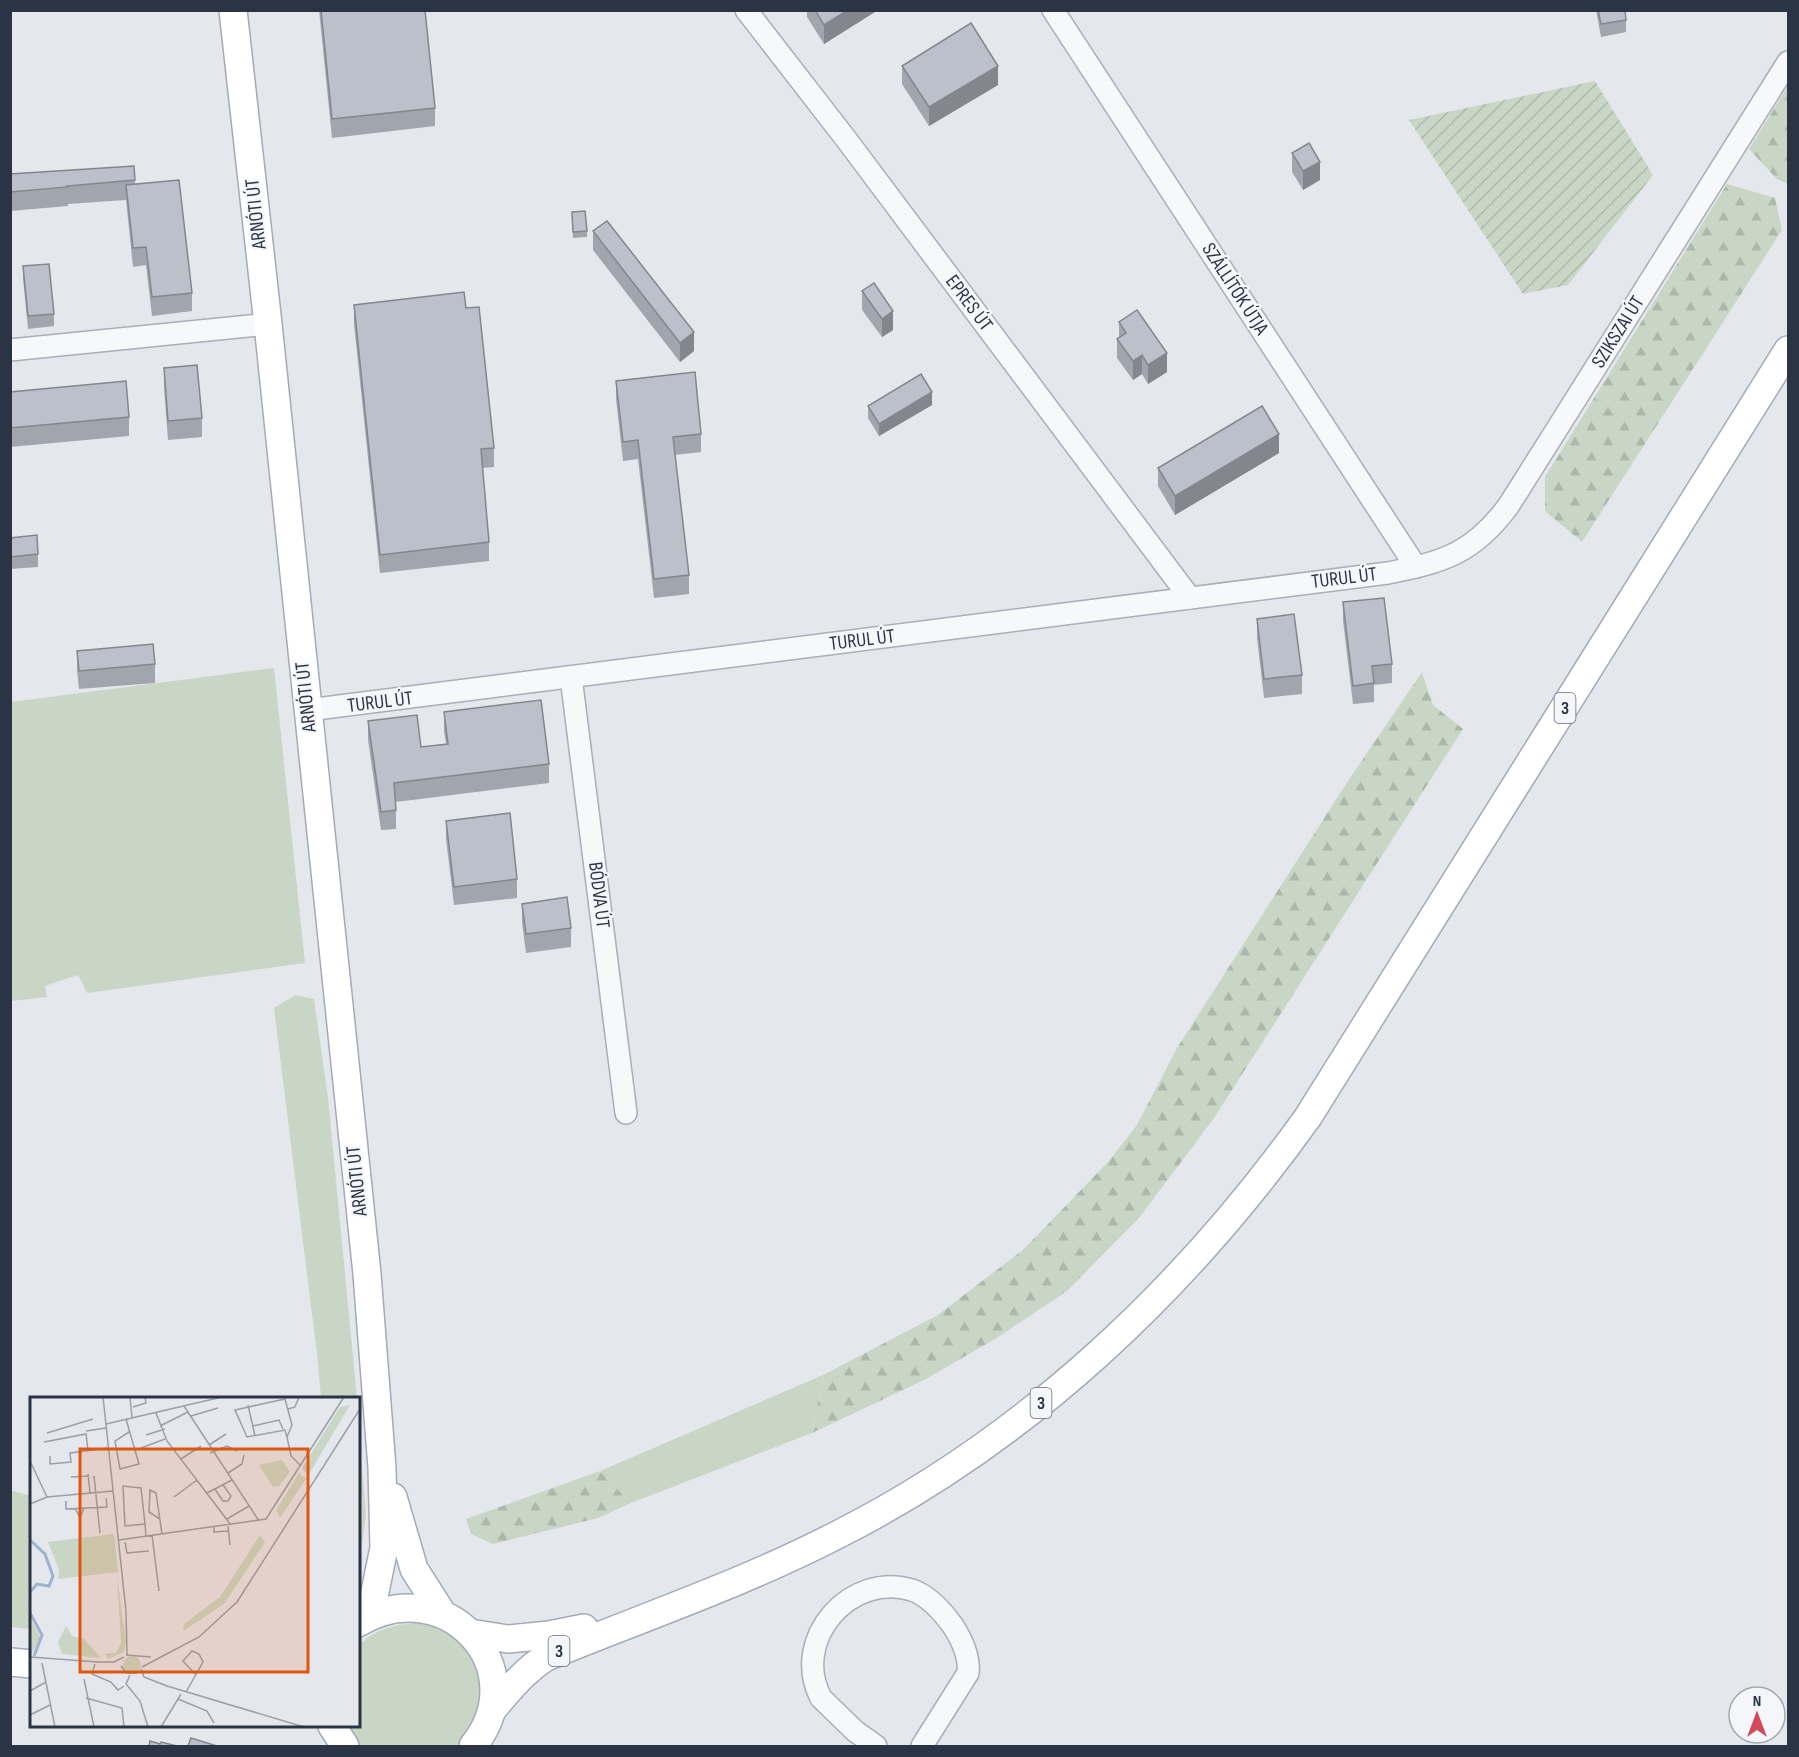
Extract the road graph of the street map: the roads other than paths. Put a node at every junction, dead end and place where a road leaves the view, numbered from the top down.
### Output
1 (233, 10) edge
2 (746, 10) edge
3 (1053, 10) edge
4 (1788, 62) edge
5 (268, 324) junction
6 (10, 350) edge
7 (1788, 350) edge
8 (1416, 567) junction
9 (1190, 598) junction
10 (571, 677) junction
11 (308, 710) junction
12 (626, 1113) dead end
13 (375, 1384) junction
14 (442, 1614) junction
15 (644, 1617) junction
16 (364, 1620) edge
17 (470, 1633) junction
18 (10, 1662) edge
19 (30, 1664) edge
20 (10, 1679) edge
21 (30, 1682) edge
22 (483, 1733) edge
23 (876, 1746) edge
24 (922, 1746) edge

1 - 5 main road, ARNÓTI ÚT
2 - 9 street, EPRES ÚT
3 - 8 street, SZÁLLÍTÓK ÚTJA
4 - 8 street, SZIKSZAI ÚT
5 - 6 street
5 - 11 main road, ARNÓTI ÚT
7 - 15 main road, 3
8 - 9 street, TURUL ÚT
9 - 10 street, TURUL ÚT
10 - 11 street, TURUL ÚT
10 - 12 street, BÓDVA ÚT
11 - 13 main road, ARNÓTI ÚT
13 - 14 main road
13 - 16 main road
14 - 16 main road, 3
14 - 17 main road, 3
15 - 17 main road, 3
15 - 22 main road, 3
17 - 22 main road, 3
18 - 19 main road
20 - 21 main road
23 - 24 street

